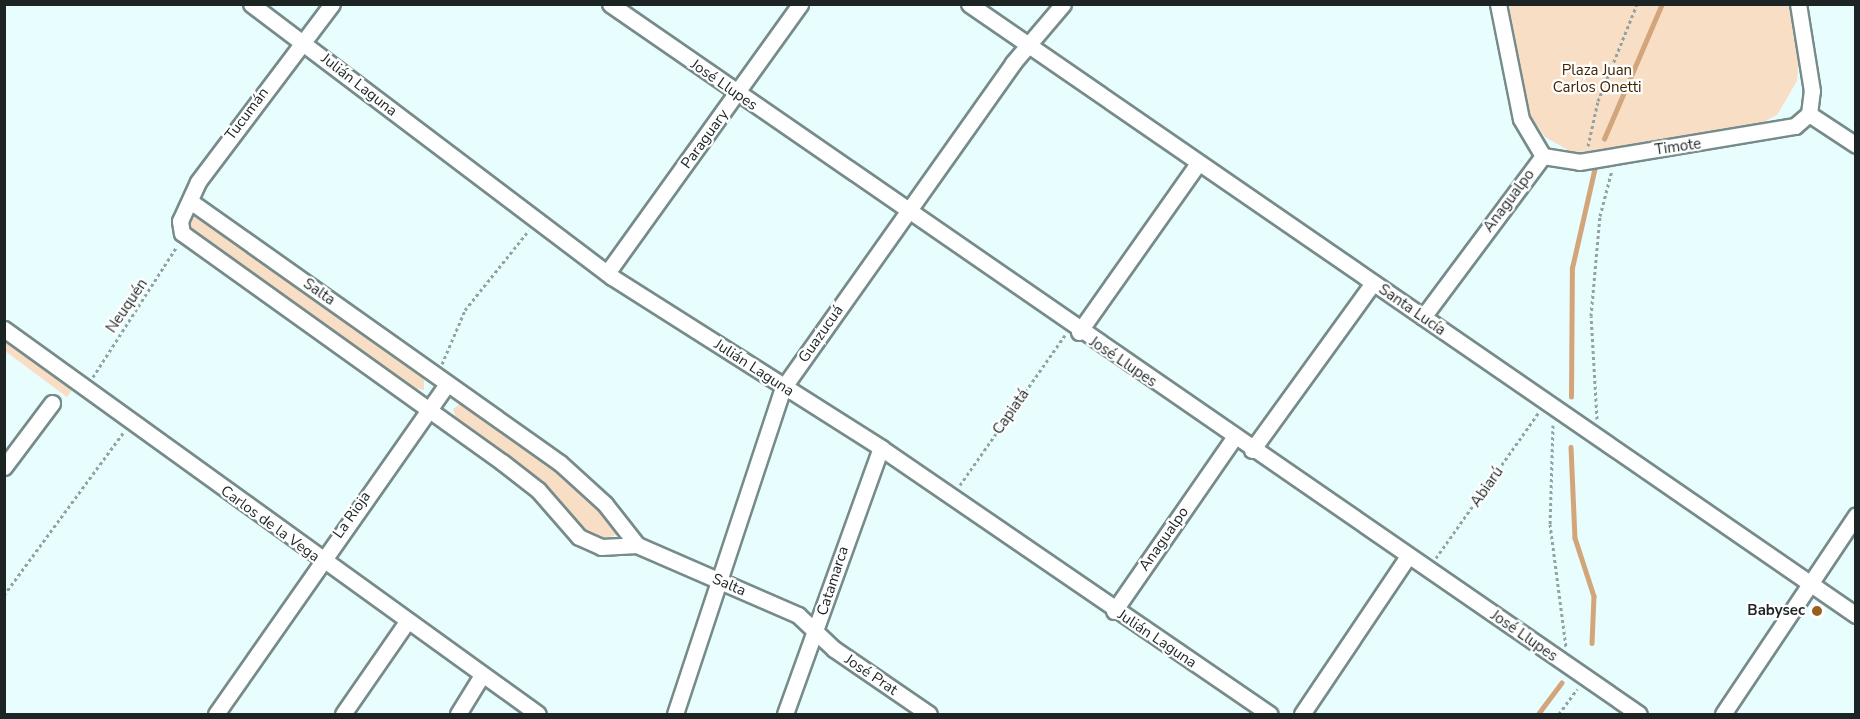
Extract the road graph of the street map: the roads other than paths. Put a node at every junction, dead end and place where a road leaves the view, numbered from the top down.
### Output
1 (251, 4) edge
2 (332, 4) edge
3 (610, 4) edge
4 (800, 4) edge
5 (969, 4) edge
6 (1063, 4) edge
7 (1498, 4) edge
8 (1798, 4) edge
9 (303, 41) junction
10 (1029, 47) junction
11 (737, 95) junction
12 (1809, 114) junction
13 (1856, 145) edge
14 (1543, 156) junction
15 (1198, 163) junction
16 (190, 201) junction
17 (908, 213) junction
18 (182, 233) joint
19 (607, 273) junction
20 (1373, 283) junction
21 (1423, 317) junction
22 (4, 329) edge
23 (1075, 329) junction
24 (443, 380) junction
25 (783, 387) junction
26 (52, 403) dead end
27 (430, 408) junction
28 (1234, 438) junction
29 (881, 448) junction
30 (1252, 450) junction
31 (4, 467) edge
32 (1856, 515) edge
33 (637, 545) junction
34 (1408, 556) junction
35 (320, 561) junction
36 (719, 581) junction
37 (1810, 584) junction
38 (1114, 610) junction
39 (1856, 615) edge
40 (406, 623) junction
41 (816, 632) junction
42 (482, 675) junction
43 (216, 714) edge
44 (344, 714) edge
45 (458, 714) edge
46 (538, 714) edge
47 (675, 714) edge
48 (785, 714) edge
49 (929, 714) edge
50 (1270, 714) edge
51 (1302, 714) edge
52 (1639, 714) edge
53 (1723, 714) edge

1 - 9 street, Julián Laguna
2 - 9 street, Tucumán
3 - 11 street, José Llupes
4 - 11 street, Paraguary
5 - 10 street, Santa Lucía
6 - 10 street, Guazucuá
7 - 14 street, Anagualpo
8 - 12 street
9 - 16 street, Tucumán
9 - 19 street, Julián Laguna
10 - 15 street, Santa Lucía
10 - 17 street, Guazucuá
11 - 17 street, José Llupes
11 - 19 street, Paraguary
12 - 13 street
12 - 14 street, Timote
14 - 21 street, Anagualpo
15 - 20 street, Santa Lucía
15 - 23 street
16 - 18 street, Tucumán
16 - 24 street, Salta
17 - 23 street, José Llupes
17 - 25 street, Guazucuá
18 - 27 street, Salta
19 - 25 street, Julián Laguna
20 - 21 street, Santa Lucía
20 - 30 street
21 - 37 street, Santa Lucía
22 - 35 street, Carlos de la Vega
23 - 28 street, José Llupes
24 - 27 street
24 - 33 street, Salta
25 - 29 street, Julián Laguna
25 - 36 street, Guazucuá
26 - 31 street
27 - 33 street, Salta
27 - 35 street, La Rioja
28 - 30 street, José Llupes
28 - 38 street, Anagualpo
29 - 38 street, Julián Laguna
29 - 41 street, Catamarca
30 - 34 street, José Llupes
32 - 37 street
33 - 36 street, Salta
34 - 51 street
34 - 52 street, José Llupes
35 - 40 street, Carlos de la Vega
35 - 43 street, La Rioja
36 - 41 street, Salta
36 - 47 street, Guazucuá
37 - 39 street, Santa Lucía
37 - 53 street
38 - 50 street, Julián Laguna
40 - 42 street, Carlos de la Vega
40 - 44 street
41 - 48 street, Catamarca
41 - 49 street, José Prat
42 - 45 street
42 - 46 street, Carlos de la Vega

